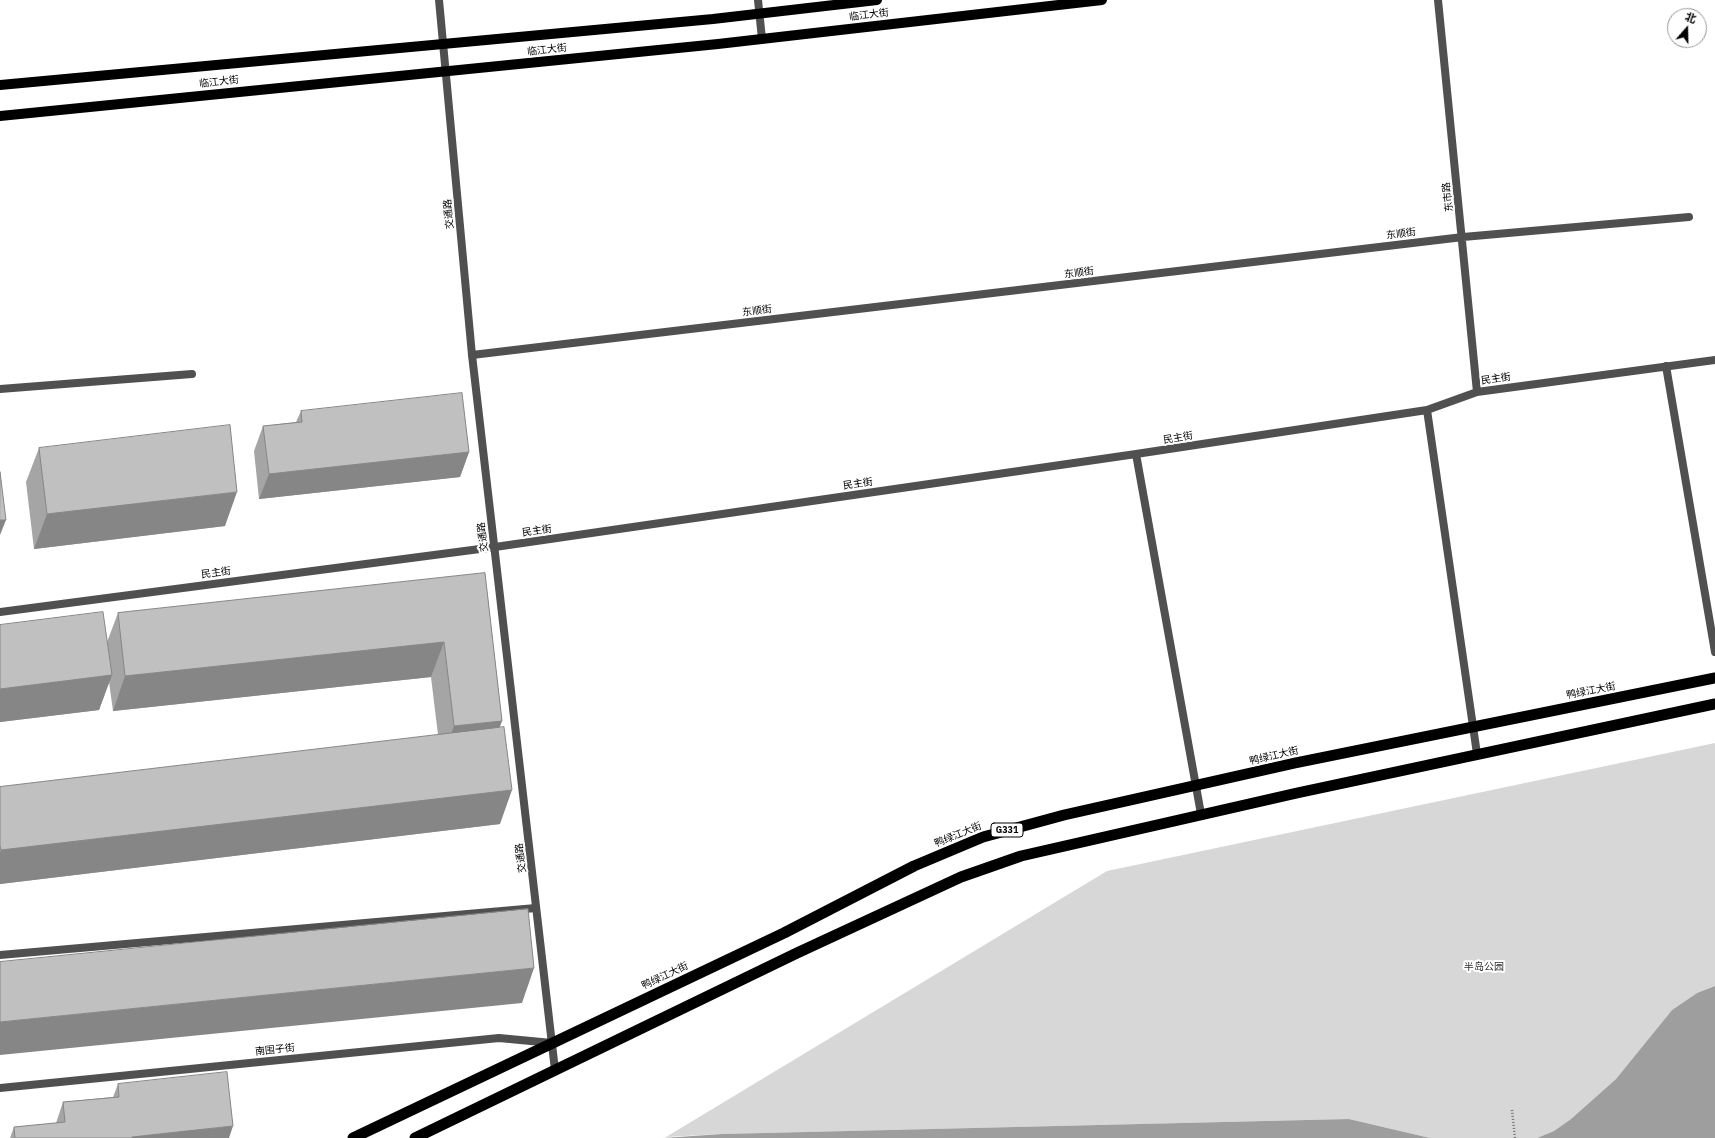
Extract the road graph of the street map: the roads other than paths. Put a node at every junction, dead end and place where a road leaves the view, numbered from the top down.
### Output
1 (439, 0) edge
2 (758, 0) edge
3 (877, 0) edge
4 (1102, 0) edge
5 (1438, 0) edge
6 (759, 14) junction
7 (762, 39) junction
8 (443, 44) junction
9 (446, 72) junction
10 (0, 85) edge
11 (0, 116) edge
12 (1689, 217) dead end
13 (1462, 237) junction
14 (472, 355) junction
15 (1715, 360) edge
16 (1666, 366) junction
17 (192, 374) dead end
18 (0, 389) edge
19 (1477, 392) junction
20 (1427, 410) junction
21 (1136, 454) junction
22 (495, 547) junction
23 (0, 612) edge
24 (1715, 652) edge
25 (1715, 678) edge
26 (1715, 704) edge
27 (1474, 727) junction
28 (1477, 754) junction
29 (1196, 786) junction
30 (1201, 814) junction
31 (536, 908) junction
32 (0, 955) edge
33 (552, 1043) junction
34 (555, 1070) junction
35 (0, 1088) edge
36 (353, 1138) edge
37 (415, 1138) edge

1 - 8 street, 交通路
2 - 6 street
3 - 6 main road, 临江大街
4 - 7 main road, 临江大街
5 - 13 street, 东市路
6 - 7 street
6 - 8 main road, 临江大街
7 - 9 main road, 临江大街
8 - 9 street, 交通路
8 - 10 main road, 临江大街
9 - 11 main road, 临江大街
9 - 14 street, 交通路
12 - 13 street, 东顺街
13 - 14 street, 东顺街
13 - 19 street, 东市路
14 - 22 street, 交通路
15 - 16 street, 民主街
16 - 19 street, 民主街
16 - 24 street
17 - 18 street
19 - 20 street, 民主街
20 - 21 street, 民主街
20 - 27 street
21 - 22 street, 民主街
21 - 29 street
22 - 23 street, 民主街
22 - 31 street, 交通路
25 - 27 highway, 鸭绿江大街 / G331
26 - 28 highway
27 - 28 street
27 - 29 highway, 鸭绿江大街 / G331
28 - 30 highway
29 - 30 street
29 - 33 highway, 鸭绿江大街 / G331
30 - 34 highway
31 - 32 street
31 - 33 street, 交通路
33 - 34 street, 交通路
33 - 35 street, 南围子街
33 - 36 highway, 鸭绿江大街 / G331
34 - 37 highway

